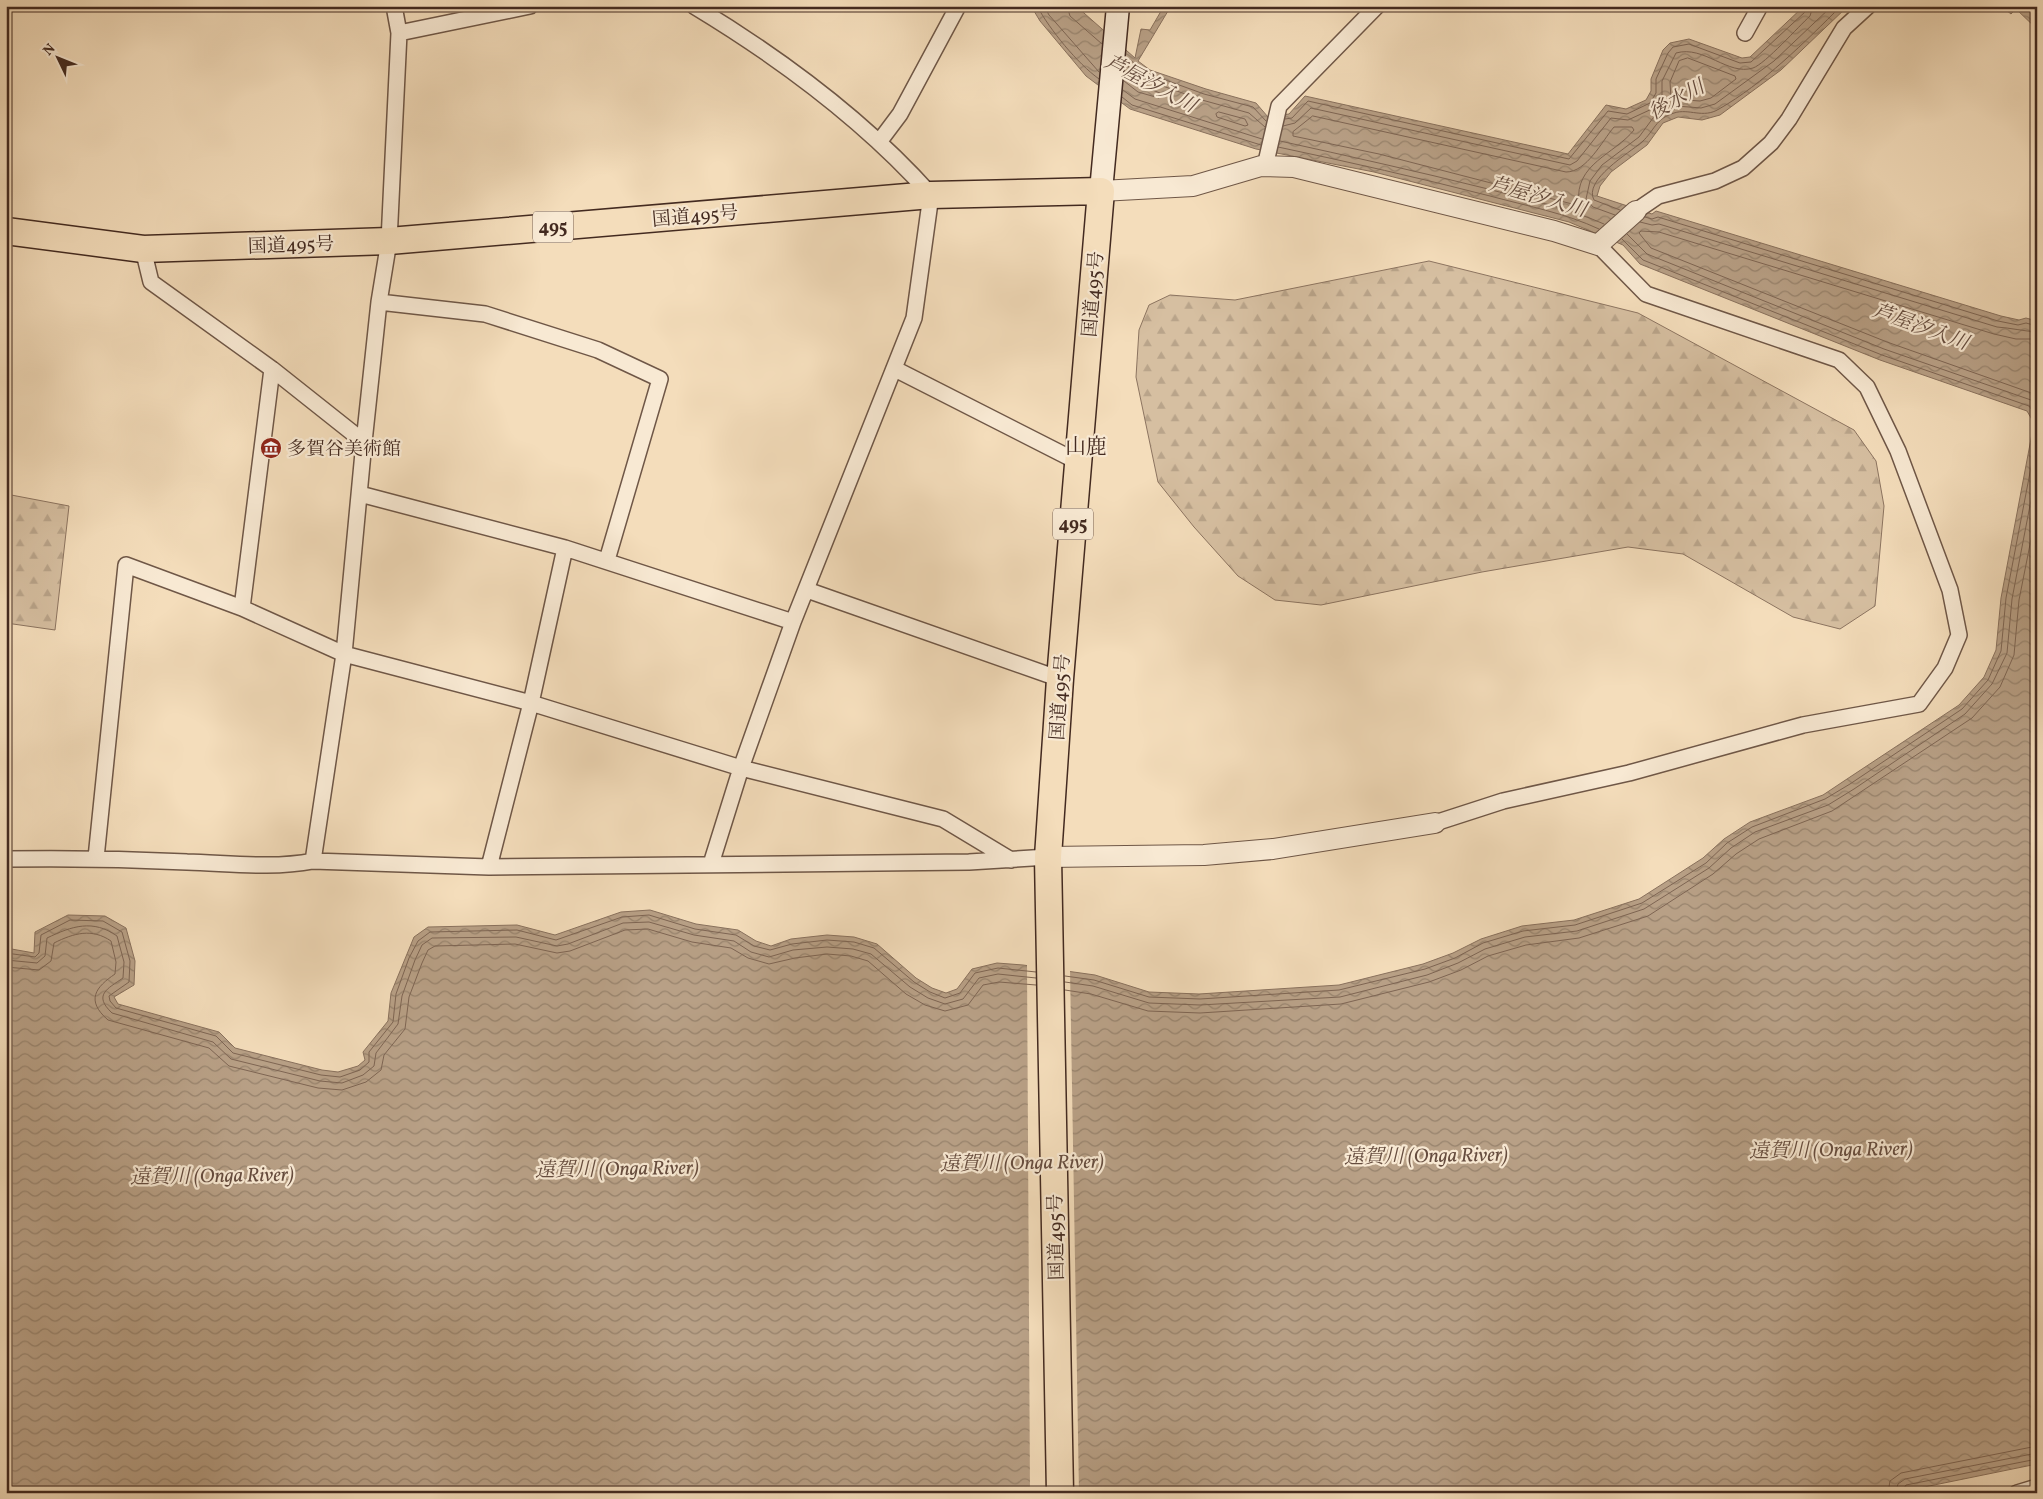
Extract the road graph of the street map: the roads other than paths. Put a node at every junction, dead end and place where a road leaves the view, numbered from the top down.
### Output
1 (394, 6) edge
2 (530, 6) edge
3 (694, 6) edge
4 (958, 6) edge
5 (1118, 6) edge
6 (1377, 6) edge
7 (1760, 6) edge
8 (1868, 6) edge
9 (399, 33) junction
10 (1745, 34) dead end
11 (878, 142) junction
12 (1263, 164) junction
13 (1101, 191) junction
14 (932, 195) junction
15 (1636, 211) joint
16 (6, 231) edge
17 (389, 241) junction
18 (1601, 243) junction
19 (143, 249) junction
20 (379, 302) junction
21 (272, 369) junction
22 (895, 369) junction
23 (364, 442) junction
24 (1078, 462) junction
25 (360, 494) junction
26 (566, 548) junction
27 (607, 560) junction
28 (807, 590) junction
29 (242, 608) junction
30 (793, 622) junction
31 (344, 654) junction
32 (1060, 679) junction
33 (531, 703) junction
34 (741, 768) junction
35 (1435, 823) joint
36 (1048, 857) junction
37 (96, 858) junction
38 (6, 859) edge
39 (1011, 860) junction
40 (313, 861) junction
41 (711, 864) junction
42 (489, 867) junction
43 (2037, 1487) edge
44 (1060, 1493) edge
45 (2017, 1493) edge

1 - 9 street
2 - 9 street
3 - 11 street
4 - 11 street
5 - 13 main road
6 - 12 street
7 - 10 street
8 - 15 street
9 - 17 street
11 - 14 street
12 - 13 street
12 - 18 street
13 - 14 highway, 国道495号 / 495
13 - 24 highway, 国道495号 / 495
14 - 17 highway, 国道495号 / 495
14 - 22 street
15 - 18 street
16 - 19 highway, 国道495号 / 495
17 - 19 highway, 国道495号 / 495
17 - 20 street
18 - 35 street
19 - 21 street
20 - 23 street
20 - 27 street
21 - 23 street
21 - 29 street
22 - 24 street
22 - 28 street
23 - 25 street
24 - 32 highway, 国道495号 / 495
25 - 26 street
25 - 31 street
26 - 27 street
26 - 33 street
27 - 30 street
28 - 30 street
28 - 32 street
29 - 31 street
29 - 37 street
30 - 34 street
31 - 33 street
31 - 40 street
32 - 36 highway, 国道495号 / 495
33 - 34 street
33 - 42 street
34 - 39 street
34 - 41 street
35 - 36 street
36 - 39 street
36 - 44 highway, 国道495号 / 495
37 - 38 street
37 - 40 street
39 - 41 street
40 - 42 street
41 - 42 street
43 - 45 street

